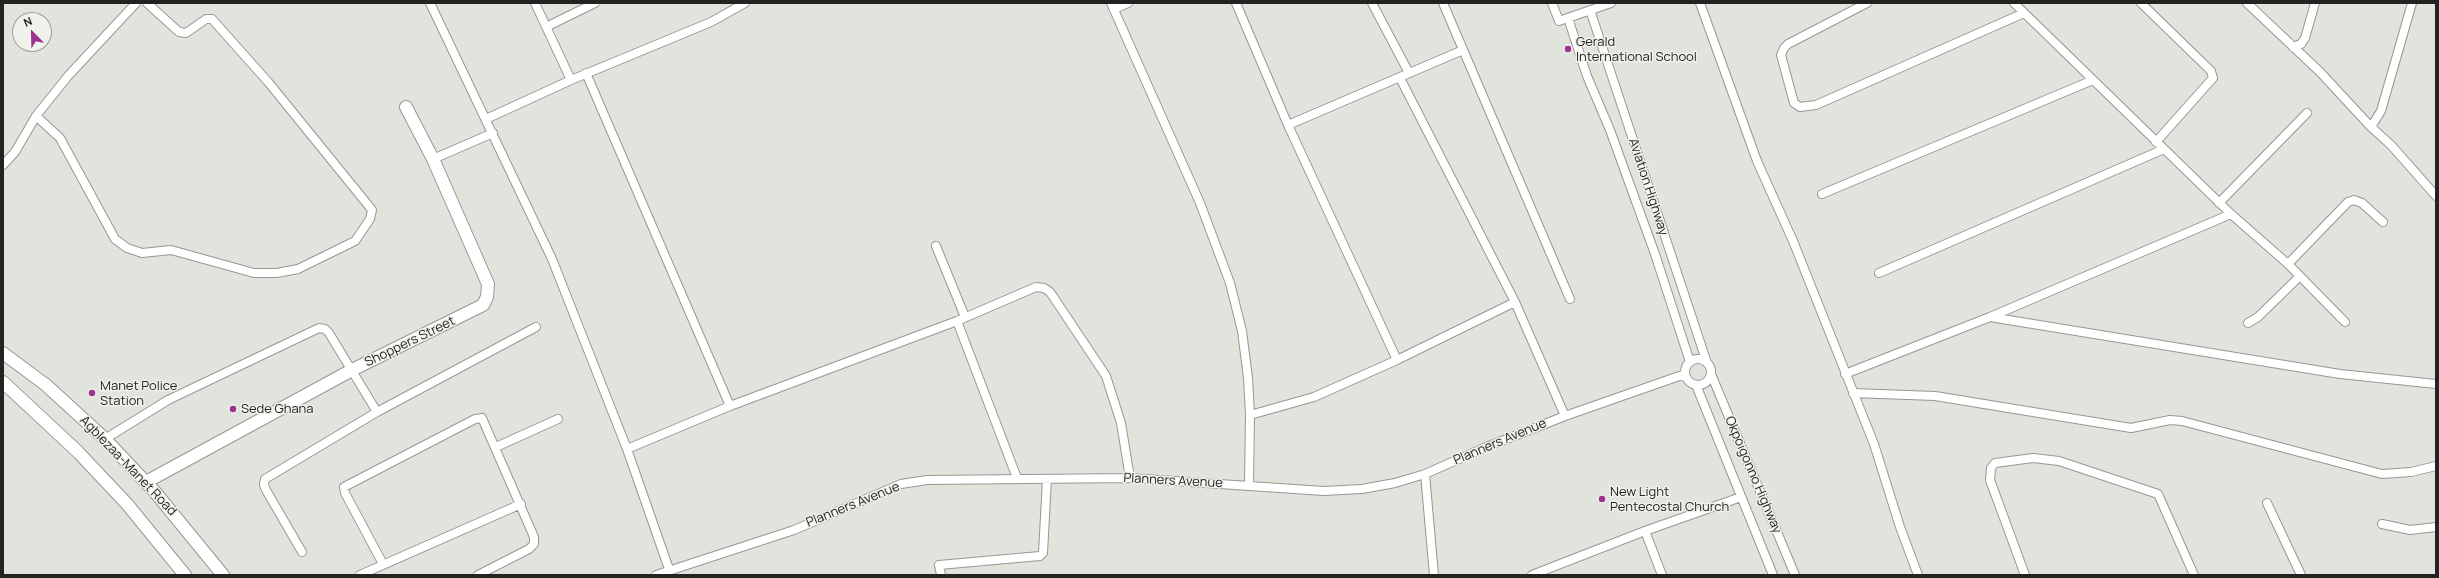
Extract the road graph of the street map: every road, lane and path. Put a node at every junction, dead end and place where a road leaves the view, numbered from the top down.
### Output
1 (136, 3) edge
2 (147, 3) edge
3 (430, 3) edge
4 (535, 3) edge
5 (595, 3) edge
6 (745, 3) edge
7 (1128, 3) edge
8 (1236, 3) edge
9 (1372, 3) edge
10 (1443, 3) edge
11 (1552, 3) edge
12 (1611, 3) edge
13 (1700, 3) edge
14 (1867, 3) edge
15 (2014, 3) edge
16 (2141, 3) edge
17 (2247, 3) edge
18 (2315, 3) edge
19 (2412, 3) edge
20 (1112, 6) edge
21 (1590, 10) junction
22 (2024, 13) junction
23 (1568, 18) junction
24 (546, 27) junction
25 (2293, 47) junction
26 (1463, 50) junction
27 (586, 73) junction
28 (1409, 73) junction
29 (1400, 78) junction
30 (570, 80) junction
31 (2093, 80) junction
32 (406, 107) dead end
33 (2307, 113) dead end
34 (36, 116) junction
35 (486, 119) junction
36 (1288, 125) junction
37 (2371, 127) junction
38 (493, 133) junction
39 (2156, 142) junction
40 (2164, 149) junction
41 (433, 159) junction
42 (3, 165) edge
43 (1822, 194) dead end
44 (2436, 196) edge
45 (2219, 203) junction
46 (2231, 214) junction
47 (2383, 222) dead end
48 (936, 246) dead end
49 (2288, 264) junction
50 (1879, 273) dead end
51 (2300, 276) junction
52 (1570, 299) dead end
53 (1515, 302) junction
54 (965, 317) junction
55 (1990, 317) junction
56 (957, 321) junction
57 (2345, 322) dead end
58 (2248, 323) dead end
59 (536, 327) dead end
60 (3, 353) edge
61 (1397, 360) junction
62 (1690, 362) junction
63 (1707, 363) junction
64 (352, 370) junction
65 (1685, 374) junction
66 (1711, 374) junction
67 (1845, 374) junction
68 (3, 382) edge
69 (2436, 384) edge
70 (1696, 385) junction
71 (1853, 393) junction
72 (730, 406) junction
73 (377, 412) junction
74 (1250, 414) junction
75 (1565, 416) junction
76 (558, 419) dead end
77 (105, 439) junction
78 (496, 447) junction
79 (627, 449) junction
80 (2436, 466) edge
81 (1425, 474) junction
82 (1017, 478) junction
83 (1130, 478) junction
84 (1047, 479) junction
85 (146, 482) junction
86 (1249, 485) junction
87 (1741, 497) junction
88 (2267, 503) dead end
89 (521, 504) junction
90 (2382, 524) dead end
91 (2436, 527) edge
92 (1645, 531) junction
93 (302, 552) dead end
94 (383, 564) junction
95 (669, 569) junction
96 (185, 575) edge
97 (223, 575) edge
98 (360, 575) edge
99 (478, 575) edge
100 (656, 575) edge
101 (941, 575) edge
102 (1434, 575) edge
103 (1532, 575) edge
104 (1662, 575) edge
105 (1773, 575) edge
106 (1795, 575) edge
107 (1918, 575) edge
108 (2025, 575) edge
109 (2194, 575) edge
110 (2301, 575) edge

1 - 34 street
2 - 34 street
3 - 35 street
4 - 24 street
5 - 24 street
6 - 27 street
7 - 20 street
8 - 36 street
9 - 28 street
10 - 26 street
11 - 23 street
12 - 21 street
13 - 67 street
14 - 22 street
15 - 22 street
16 - 39 street
17 - 25 street
18 - 25 street
19 - 37 street
20 - 74 street
21 - 23 street
21 - 63 street, Aviation Highway
22 - 31 street
23 - 62 street, Aviation Highway
24 - 30 street
25 - 37 street
26 - 28 street
26 - 52 street
27 - 30 street
27 - 72 street
28 - 29 street
29 - 36 street
29 - 53 street
30 - 35 street
31 - 39 street
31 - 43 street
32 - 41 street, Shoppers Street
33 - 45 street
34 - 42 street
35 - 38 street
36 - 61 street
37 - 44 street
38 - 41 street
38 - 79 street
39 - 40 street
40 - 45 street
40 - 50 street
41 - 64 street, Shoppers Street
45 - 46 street
46 - 49 street
46 - 55 street
47 - 49 street
48 - 54 street
49 - 51 street
51 - 57 street
51 - 58 street
53 - 61 street
53 - 75 street
54 - 56 street
54 - 83 street
55 - 67 street
55 - 69 street
56 - 72 street
56 - 82 street
59 - 73 street
60 - 77 street, Agblezaa-Manet Road
61 - 74 street
62 - 63 street
62 - 65 street
63 - 66 street
64 - 73 street
64 - 77 street
64 - 85 street, Shoppers Street
65 - 70 street
65 - 75 street, Planners Avenue
66 - 70 street
66 - 106 street, Okpoigonno Highway
67 - 71 street
68 - 96 street, Agblezaa-Manet Road
70 - 87 street, Okpoigonno Highway
71 - 80 street
71 - 107 street
72 - 79 street
73 - 93 street
74 - 86 street
75 - 81 street, Planners Avenue
76 - 78 street
77 - 85 street, Agblezaa-Manet Road
78 - 89 street
78 - 94 street
79 - 95 street
81 - 86 street, Planners Avenue
81 - 102 street
82 - 84 street, Planners Avenue
82 - 95 street, Planners Avenue
83 - 84 street, Planners Avenue
83 - 86 street, Planners Avenue
84 - 101 street
85 - 97 street, Agblezaa-Manet Road
87 - 92 street
87 - 105 street, Okpoigonno Highway
88 - 110 street
89 - 94 street
89 - 99 street
90 - 91 street
92 - 103 street
92 - 104 street
94 - 98 street
95 - 100 street, Planners Avenue
108 - 109 street

